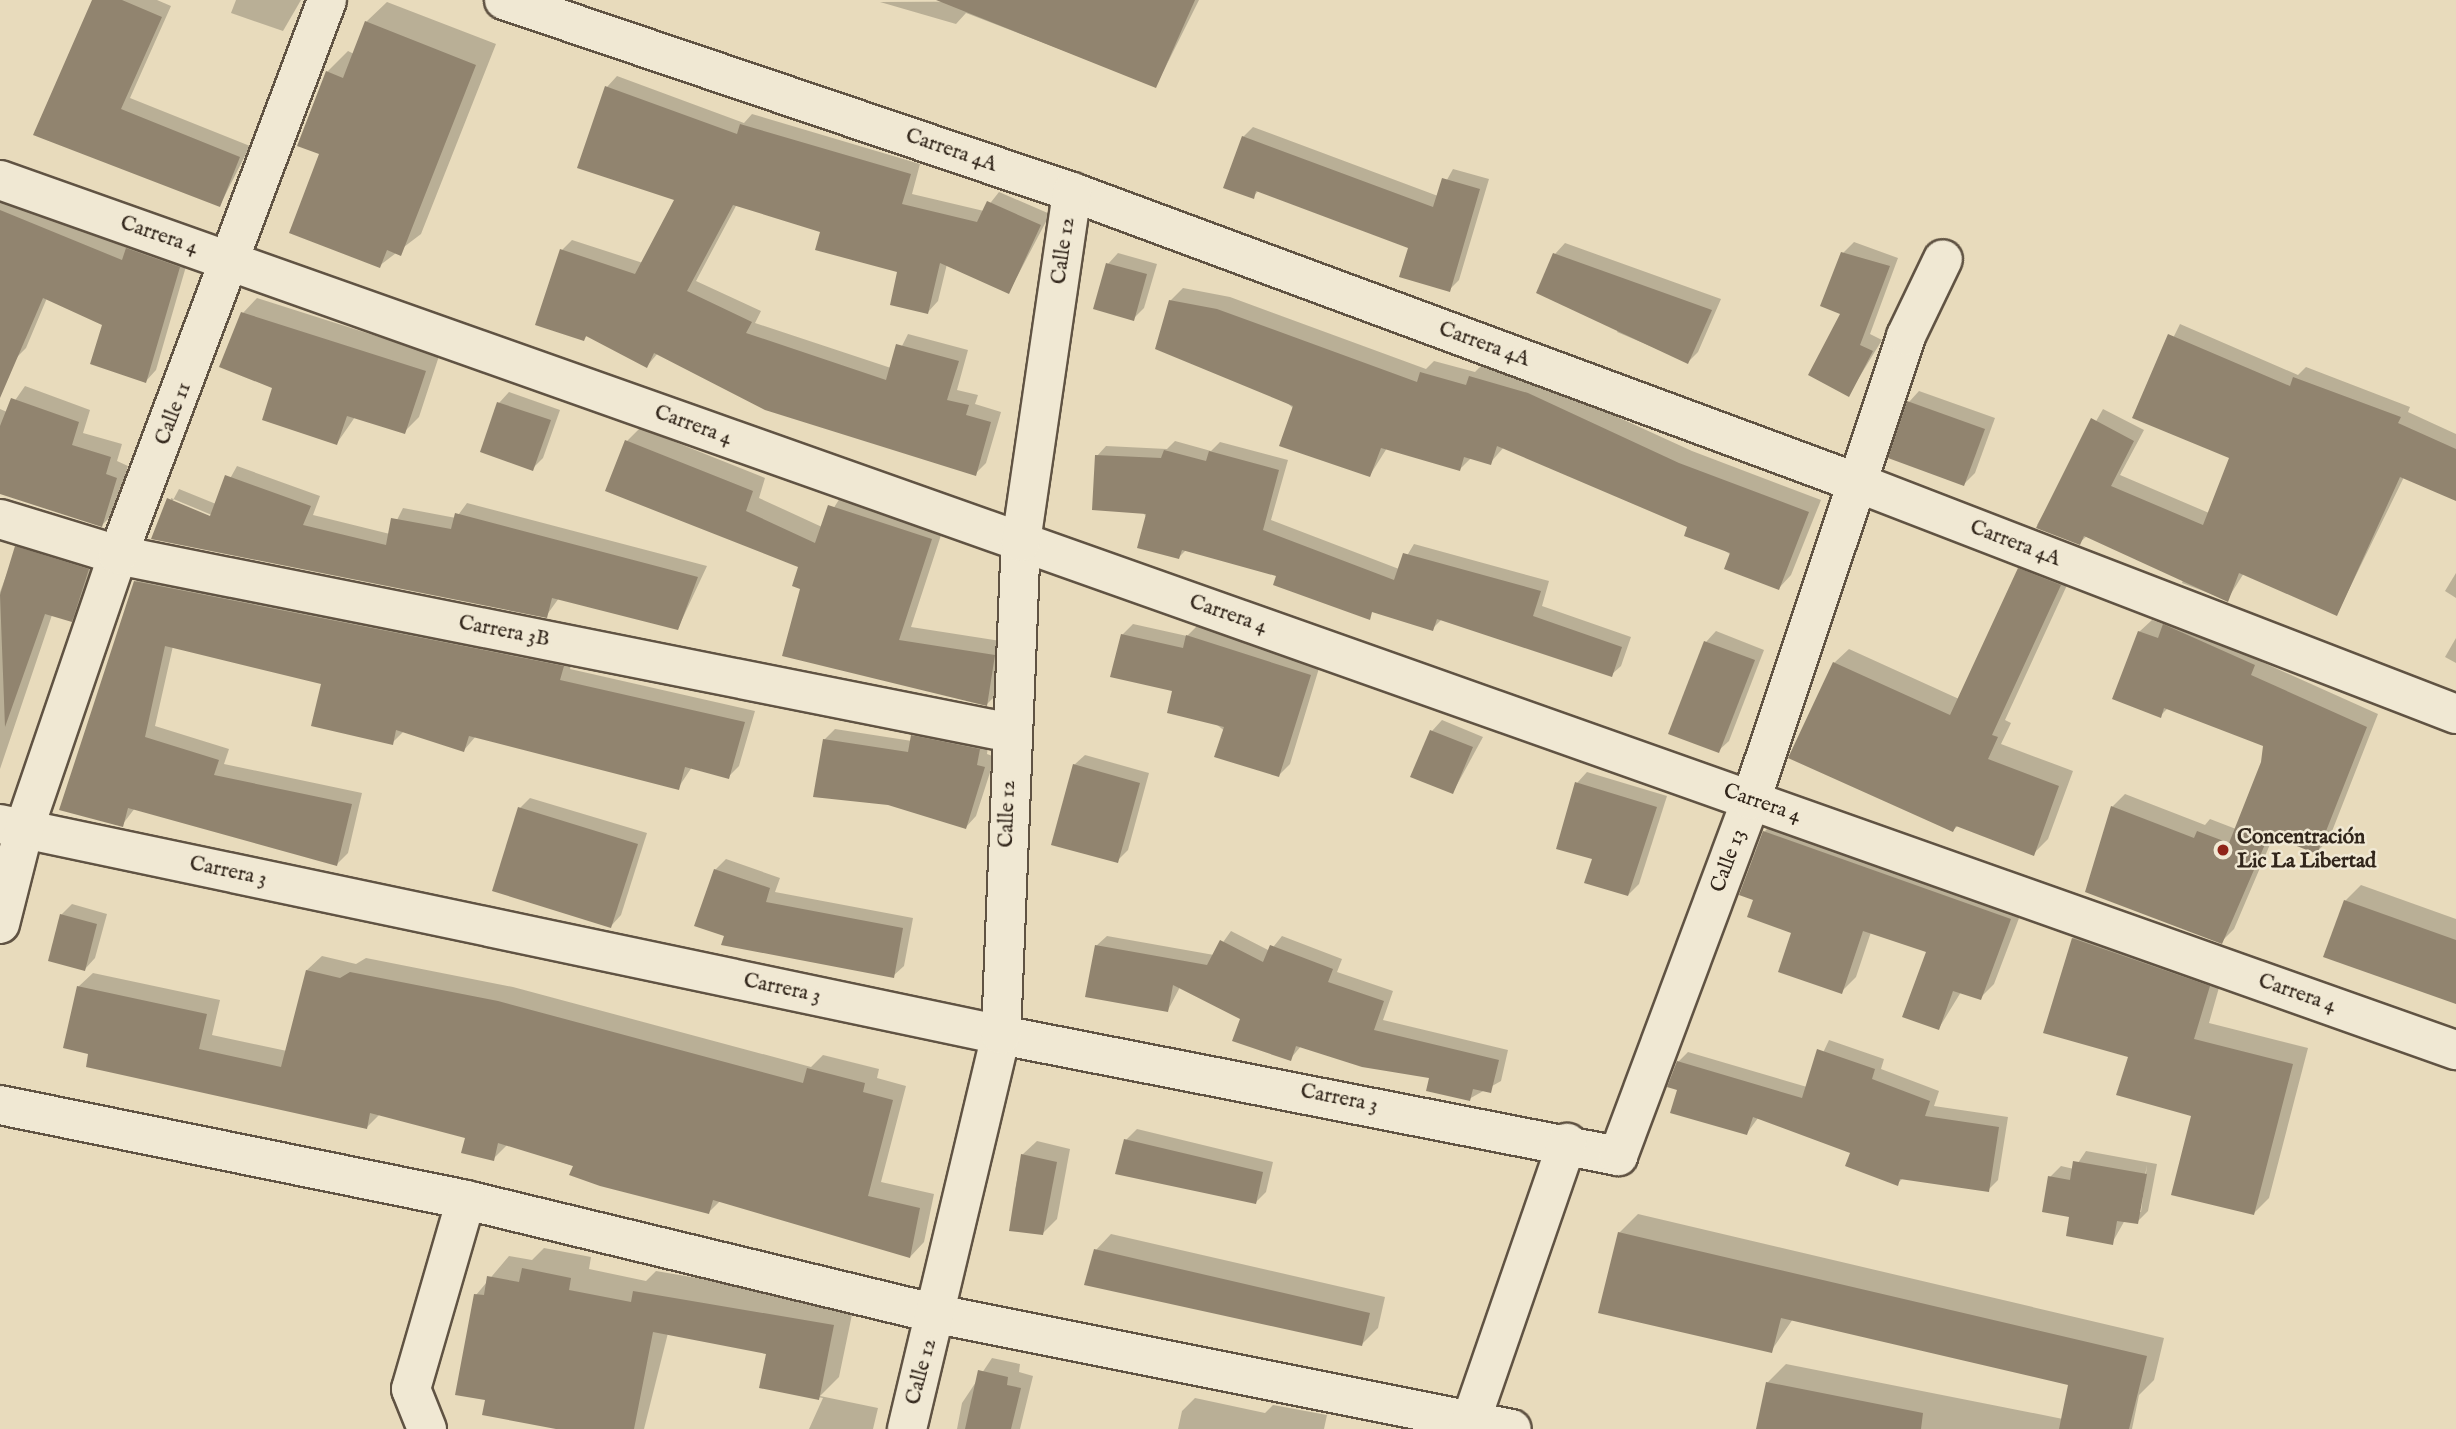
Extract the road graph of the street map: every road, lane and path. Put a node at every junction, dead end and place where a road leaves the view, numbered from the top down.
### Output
1 (327, 0) edge
2 (504, 0) edge
3 (0, 180) edge
4 (1072, 192) junction
5 (1944, 259) dead end
6 (234, 263) junction
7 (1858, 483) junction
8 (0, 519) edge
9 (1021, 542) junction
10 (118, 555) junction
11 (2456, 714) edge
12 (1011, 733) junction
13 (1751, 800) junction
14 (12, 827) edge
15 (0, 924) edge
16 (1001, 1035) junction
17 (2456, 1050) edge
18 (0, 1105) edge
19 (1567, 1143) junction
20 (1618, 1156) joint
21 (466, 1200) junction
22 (937, 1314) junction
23 (1469, 1424) edge
24 (427, 1429) edge
25 (907, 1429) edge
26 (1512, 1429) edge

1 - 6 street, Calle 11
2 - 4 street, Carrera 4A
3 - 6 street, Carrera 4
4 - 7 street, Carrera 4A
4 - 9 street, Calle 12
5 - 7 street, Calle 13
6 - 9 street, Carrera 4
6 - 10 street, Calle 11
7 - 11 street, Carrera 4A
7 - 13 street, Calle 13
8 - 10 street, Carrera 3B
9 - 12 street, Calle 12
9 - 13 street, Carrera 4
10 - 12 street, Carrera 3B
10 - 14 street, Calle 11
12 - 16 street, Calle 12
13 - 17 street, Carrera 4
13 - 20 street, Calle 13
14 - 15 street, Calle 11
14 - 16 street, Carrera 3
16 - 19 street, Carrera 3
16 - 22 street, Calle 12
18 - 21 street
19 - 20 street, Carrera 3
19 - 23 street
21 - 22 street
21 - 24 street
22 - 23 street
22 - 25 street, Calle 12
23 - 26 street

